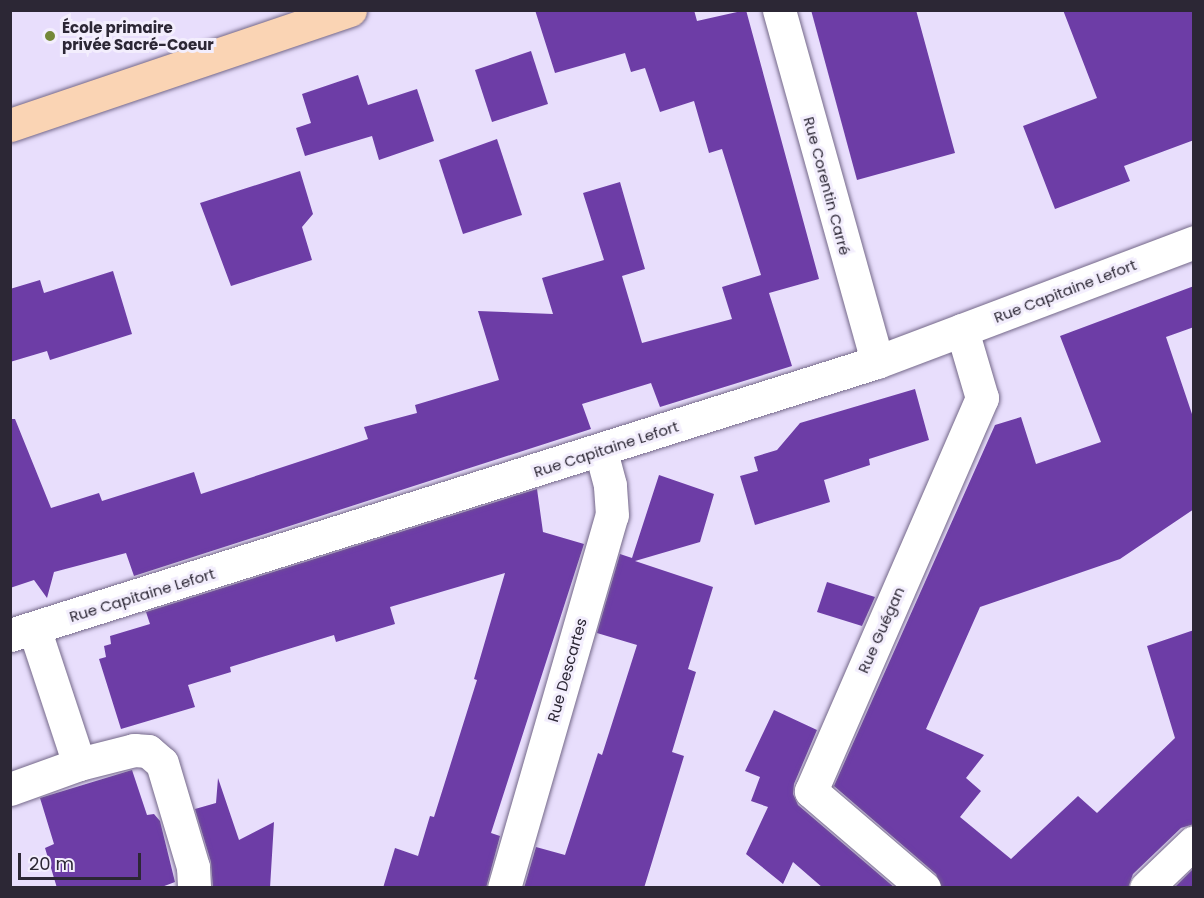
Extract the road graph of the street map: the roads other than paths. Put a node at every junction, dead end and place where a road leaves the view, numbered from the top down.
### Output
1 (351, 10) edge
2 (779, 10) edge
3 (10, 125) edge
4 (1194, 242) edge
5 (962, 330) junction
6 (877, 362) junction
7 (601, 451) junction
8 (22, 632) edge
9 (79, 764) junction
10 (10, 789) edge
11 (1194, 842) edge
12 (194, 888) edge
13 (504, 888) edge
14 (924, 888) edge
15 (1146, 888) edge

1 - 3 main road
2 - 6 street, Rue Corentin Carré
4 - 5 street, Rue Capitaine Lefort
5 - 6 street, Rue Capitaine Lefort
5 - 14 street, Rue Guégan
6 - 7 street, Rue Capitaine Lefort
7 - 8 street, Rue Capitaine Lefort
7 - 13 street, Rue Descartes
8 - 9 street
9 - 10 street
9 - 12 street
11 - 15 street

